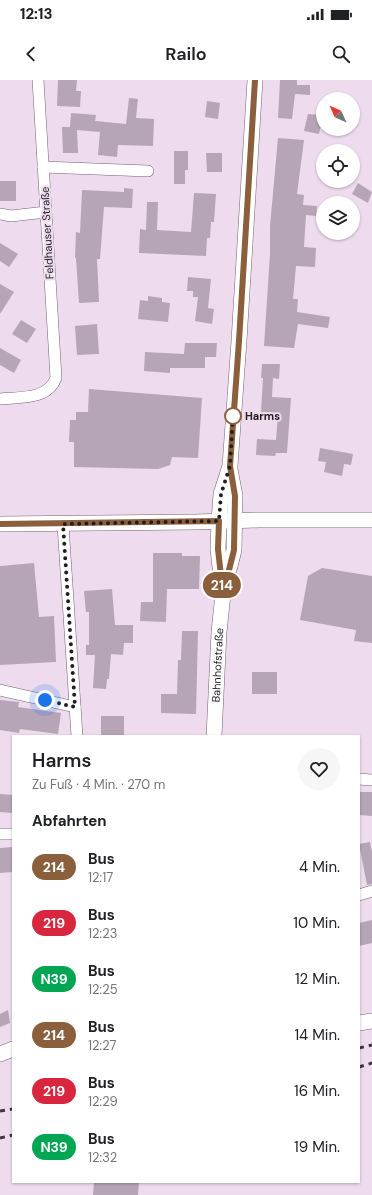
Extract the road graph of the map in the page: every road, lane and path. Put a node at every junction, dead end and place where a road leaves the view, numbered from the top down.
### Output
1 (38, 80) edge
2 (255, 80) edge
3 (43, 167) junction
4 (148, 171) dead end
5 (46, 212) junction
6 (0, 214) edge
7 (0, 399) edge
8 (230, 466) junction
9 (235, 520) junction
10 (372, 520) edge
11 (219, 521) junction
12 (0, 524) edge
13 (63, 524) junction
14 (223, 594) junction
15 (0, 690) edge
16 (75, 707) junction
17 (76, 735) edge
18 (214, 735) edge
19 (360, 779) edge
20 (372, 780) edge
21 (0, 834) edge
22 (12, 834) edge
23 (372, 891) edge
24 (360, 895) edge
25 (372, 1021) edge
26 (360, 1023) edge
27 (12, 1049) edge
28 (0, 1054) edge

1 - 3 street, Feldhauser Straße
2 - 8 street, Bahnhofstraße
3 - 4 street
3 - 5 street, Feldhauser Straße
5 - 6 street
5 - 7 street, Feldhauser Straße
8 - 9 street, Bahnhofstraße
8 - 11 street, Bahnhofstraße
9 - 10 street
9 - 11 street
9 - 14 street, Bahnhofstraße
11 - 13 street
11 - 14 street, Bahnhofstraße
12 - 13 street
13 - 16 street
14 - 18 street, Bahnhofstraße
15 - 16 street
16 - 17 street
19 - 20 street
21 - 22 street
23 - 24 street
25 - 26 street
27 - 28 street

